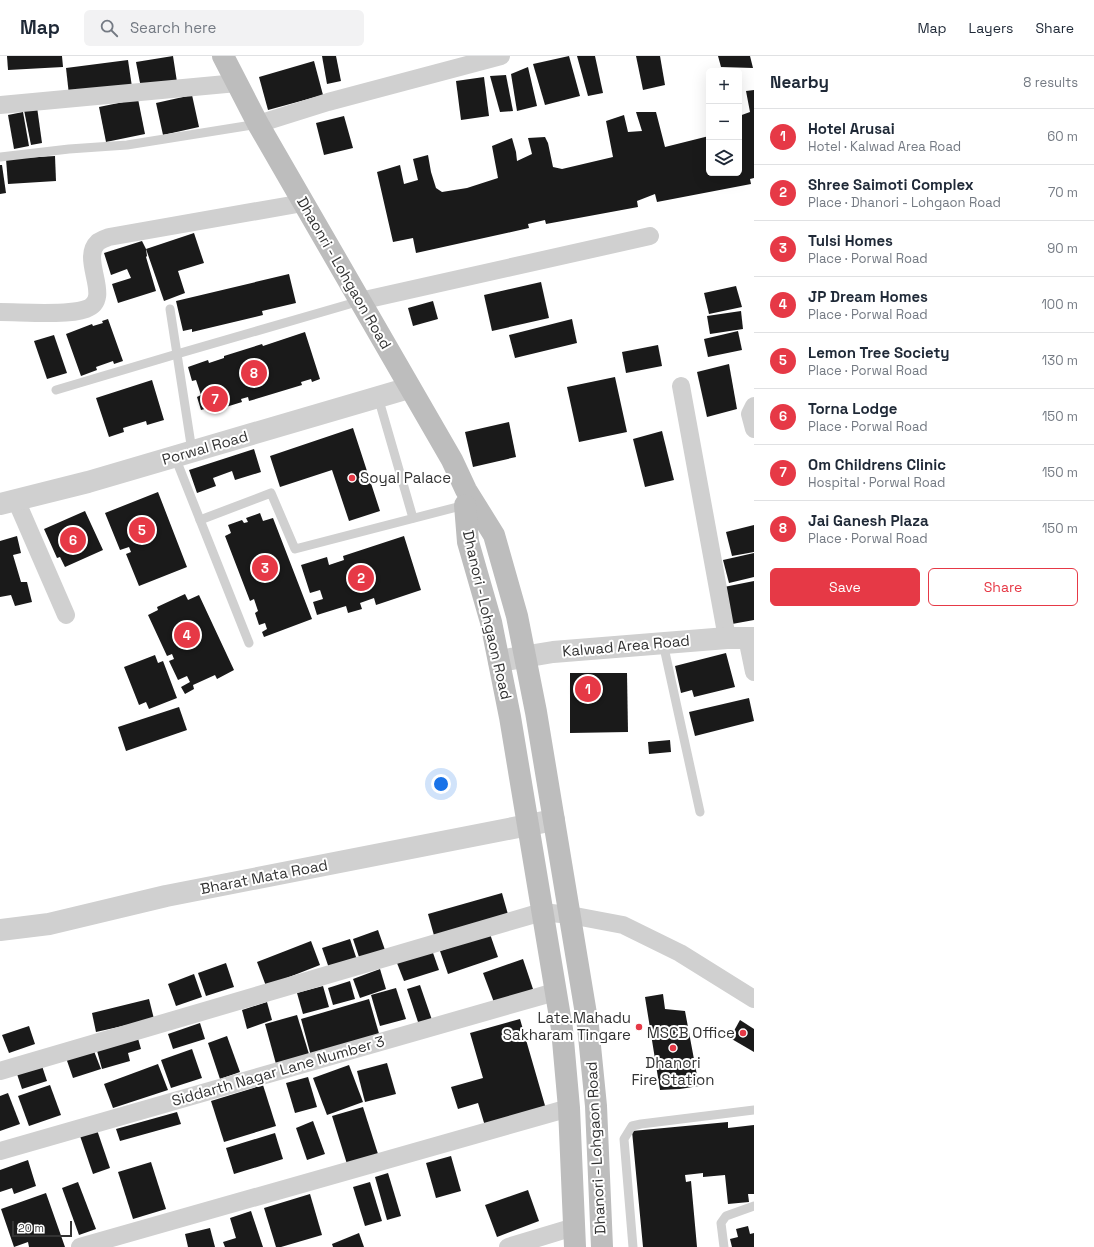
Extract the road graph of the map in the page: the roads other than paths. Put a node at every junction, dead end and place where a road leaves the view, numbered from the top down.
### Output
1 (223, 56) edge
2 (501, 56) edge
3 (237, 84) junction
4 (0, 105) edge
5 (258, 124) junction
6 (0, 157) edge
7 (303, 203) junction
8 (650, 236) dead end
9 (360, 301) junction
10 (170, 309) dead end
11 (0, 312) edge
12 (177, 354) junction
13 (681, 386) dead end
14 (410, 388) junction
15 (56, 390) dead end
16 (378, 397) junction
17 (754, 406) edge
18 (754, 429) edge
19 (184, 454) junction
20 (465, 498) junction
21 (8, 502) edge
22 (414, 518) junction
23 (200, 520) junction
24 (66, 615) dead end
25 (743, 638) edge
26 (249, 643) dead end
27 (663, 643) junction
28 (525, 656) junction
29 (499, 661) junction
30 (754, 672) edge
31 (700, 812) dead end
32 (554, 820) junction
33 (528, 825) junction
34 (542, 912) junction
35 (570, 915) junction
36 (0, 930) edge
37 (555, 992) junction
38 (754, 999) edge
39 (0, 1071) edge
40 (569, 1108) junction
41 (754, 1110) edge
42 (0, 1151) edge
43 (754, 1206) edge
44 (574, 1237) edge
45 (80, 1247) edge
46 (508, 1247) edge
47 (602, 1247) edge
48 (634, 1247) edge
49 (724, 1247) edge

1 - 3 main road, Dhaonri - Lohgaon Road
2 - 5 street
3 - 4 street
3 - 5 main road, Dhaonri - Lohgaon Road
5 - 6 lane
5 - 7 main road, Dhaonri - Lohgaon Road
7 - 9 main road, Dhaonri - Lohgaon Road
7 - 11 street
8 - 9 street
9 - 12 lane
9 - 14 main road, Dhaonri - Lohgaon Road
10 - 12 lane
12 - 15 lane
12 - 19 lane
13 - 25 street
14 - 16 street, Porwal Road
14 - 20 main road, Dhaonri - Lohgaon Road
16 - 19 street, Porwal Road
16 - 22 lane
17 - 18 street
19 - 21 street, Porwal Road
19 - 23 lane
20 - 22 lane
20 - 28 main road, Dhanori - Lohgaon Road
20 - 29 main road, Dhanori - Lohgaon Road
21 - 24 street
22 - 23 lane
23 - 26 lane
25 - 27 street, Kalwad Area Road
25 - 30 street
27 - 28 street, Kalwad Area Road
27 - 31 lane
28 - 29 street, Kalwad Area Road
28 - 32 main road, Dhanori - Lohgaon Road
29 - 33 main road, Dhanori - Lohgaon Road
32 - 33 street, Bharat Mata Road
32 - 35 main road, Dhanori - Lohgaon Road
33 - 34 main road, Dhanori - Lohgaon Road
33 - 36 street, Bharat Mata Road
34 - 35 street
34 - 37 main road, Dhanori - Lohgaon Road
34 - 39 street
35 - 38 street
35 - 47 main road, Dhanori - Lohgaon Road
37 - 40 main road, Dhanori - Lohgaon Road
37 - 42 street, Siddarth Nagar Lane Number 3
40 - 44 main road, Dhanori - Lohgaon Road
40 - 45 street
41 - 48 lane
43 - 49 lane
44 - 46 street

